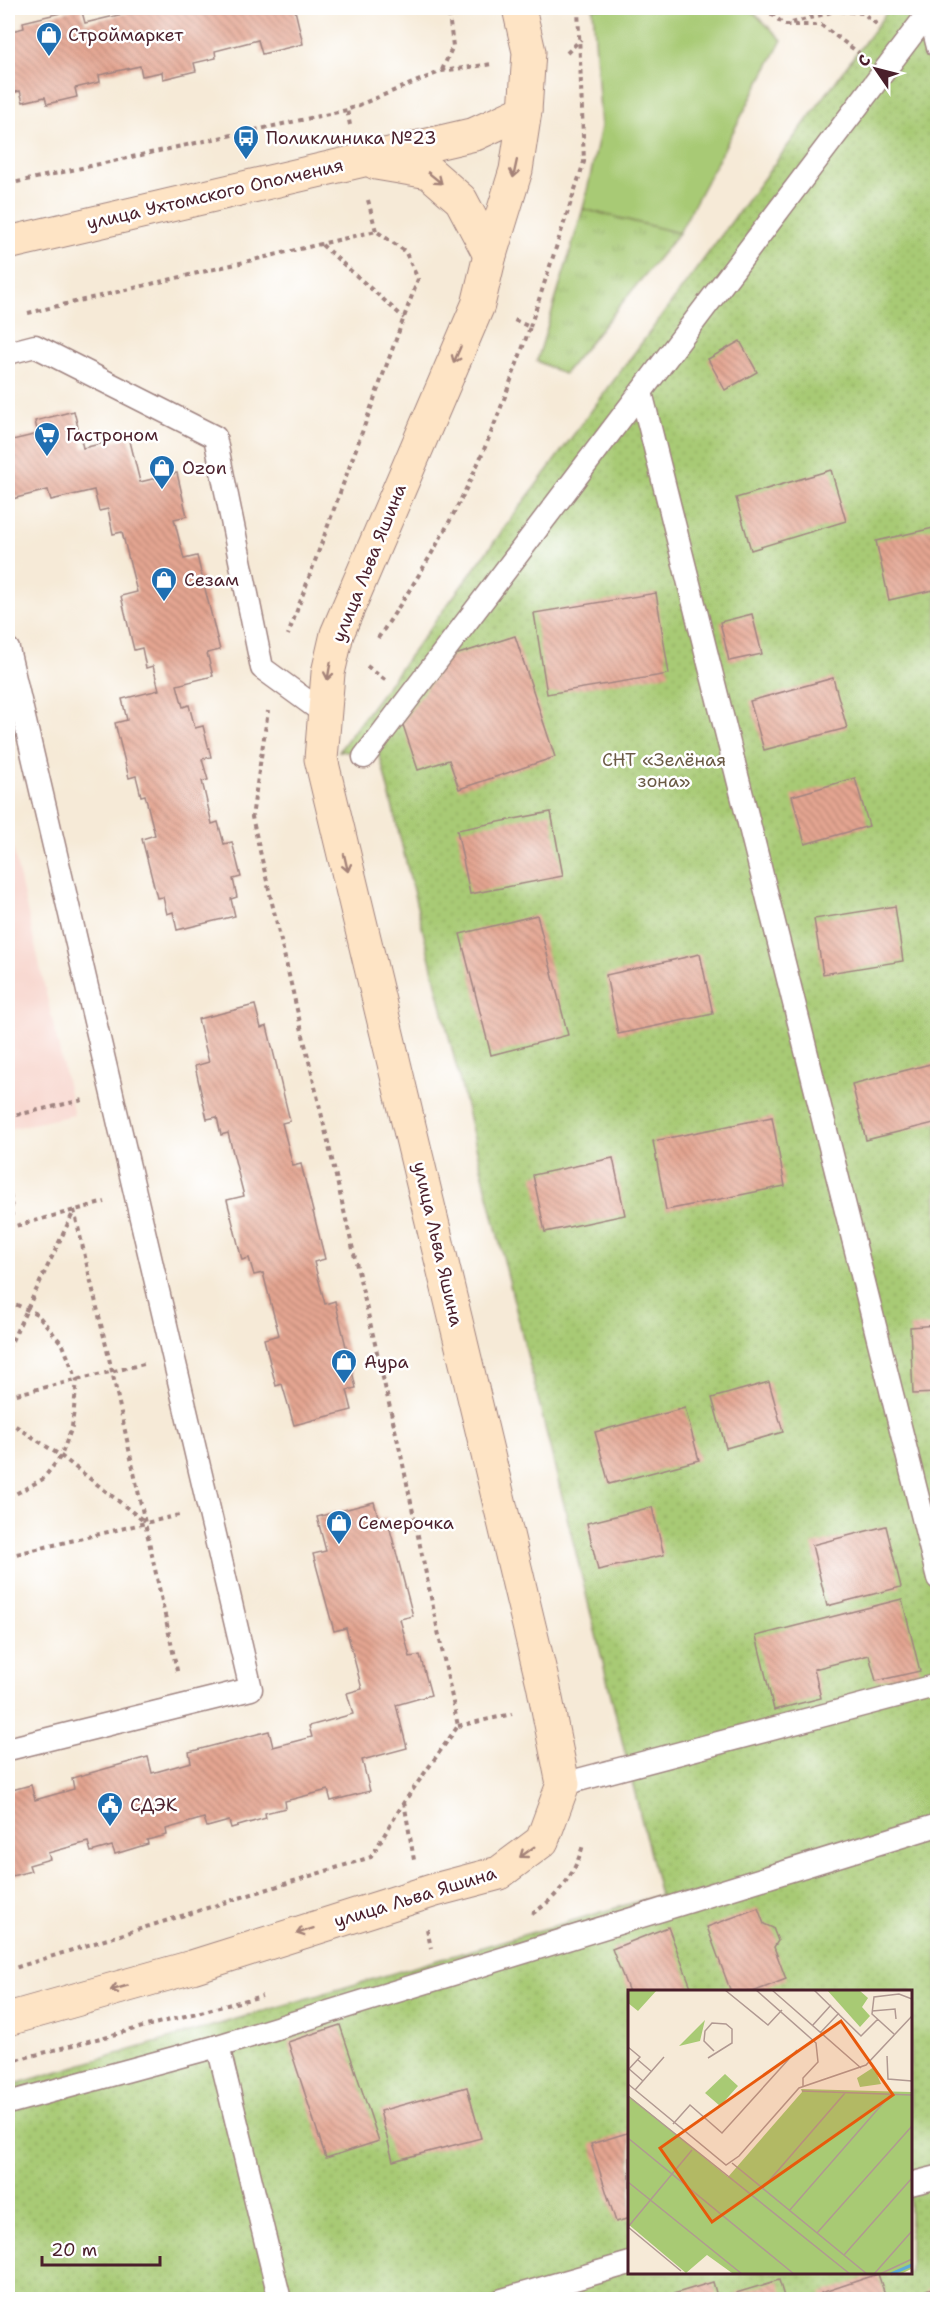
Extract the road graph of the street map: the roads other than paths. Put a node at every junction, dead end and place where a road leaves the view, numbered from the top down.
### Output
1 (519, 8) edge
2 (930, 10) edge
3 (938, 47) edge
4 (525, 111) junction
5 (359, 160) junction
6 (8, 243) edge
7 (490, 255) junction
8 (8, 353) edge
9 (641, 392) junction
10 (8, 649) edge
11 (325, 714) junction
12 (364, 757) dead end
13 (938, 1578) edge
14 (938, 1685) edge
15 (8, 1749) edge
16 (563, 1784) junction
17 (938, 1825) edge
18 (8, 2019) edge
19 (218, 2046) junction
20 (8, 2103) edge
21 (938, 2177) edge
22 (912, 2184) edge
23 (628, 2264) edge
24 (280, 2300) edge
25 (502, 2300) edge

1 - 4 street, улица Льва Яшина
2 - 3 lane
2 - 9 lane
4 - 5 street, улица Ухтомского Ополчения
4 -> 7 street, улица Льва Яшина
5 - 6 street, улица Ухтомского Ополчения
5 -> 7 street
7 -> 11 street, улица Льва Яшина
8 - 11 lane
9 - 12 lane
9 - 13 lane
10 - 15 lane
11 -> 16 street, улица Льва Яшина
14 - 16 lane
16 -> 18 street, улица Льва Яшина
17 - 19 lane
19 - 20 lane
19 - 24 lane
21 - 22 lane
23 - 25 lane

